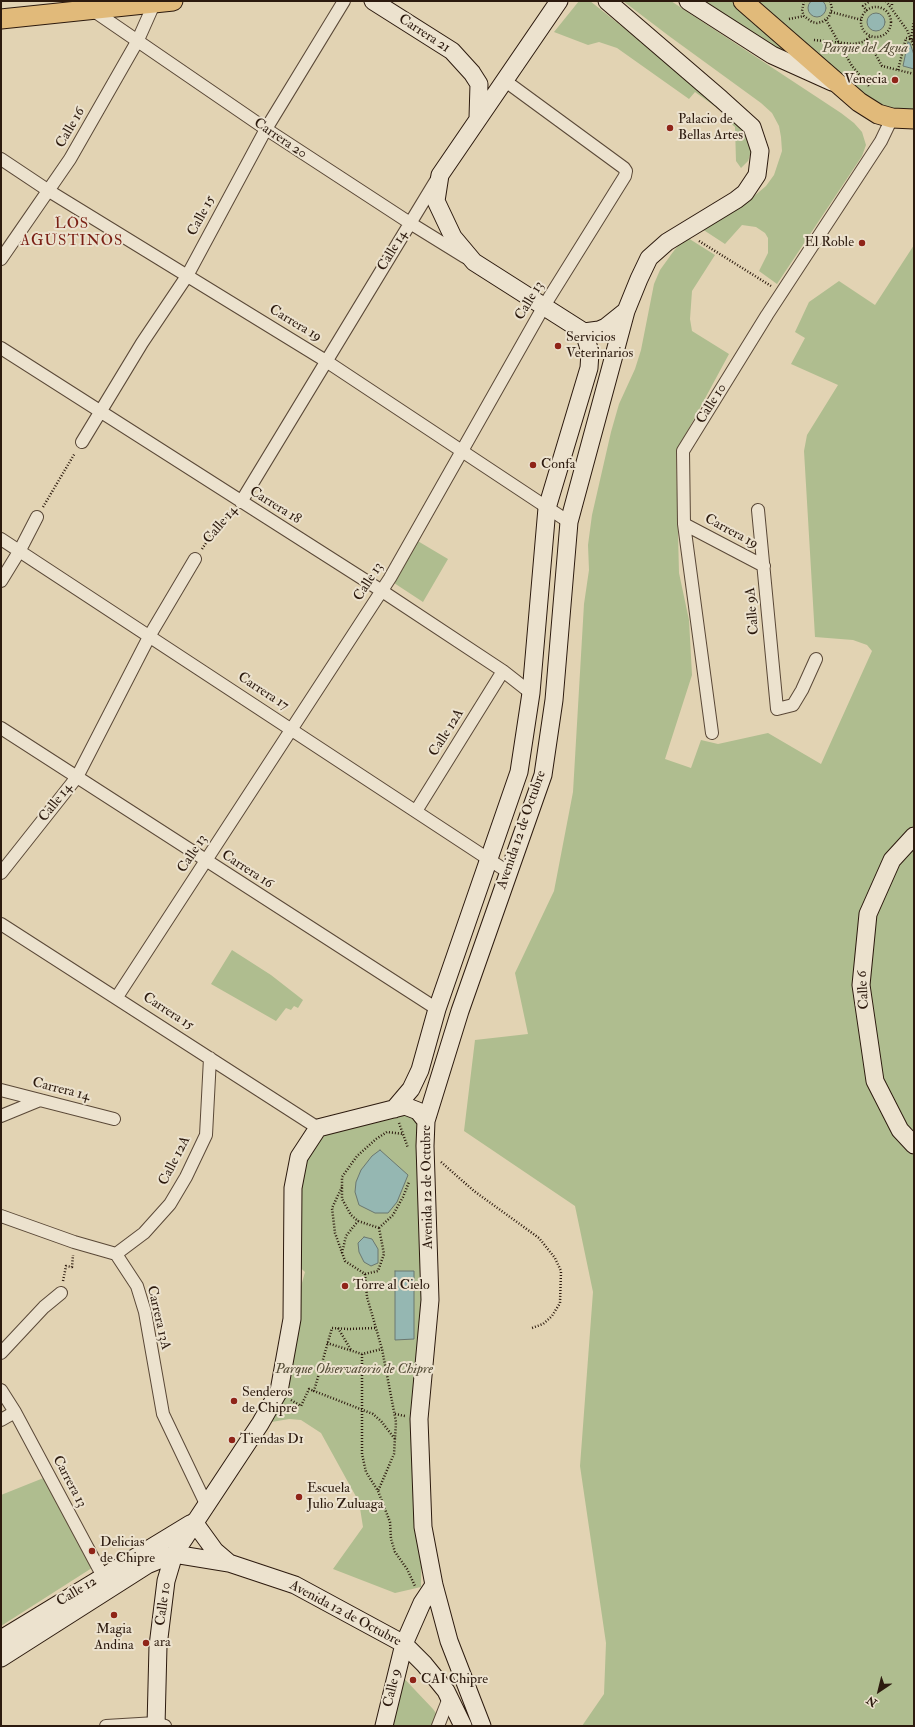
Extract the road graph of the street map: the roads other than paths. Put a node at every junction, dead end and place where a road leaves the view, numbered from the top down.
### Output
1 (173, 1) edge
2 (344, 1) edge
3 (373, 1) edge
4 (559, 1) edge
5 (607, 1) edge
6 (688, 1) edge
7 (743, 1) edge
8 (154, 4) junction
9 (91, 9) junction
10 (1, 19) edge
11 (138, 40) junction
12 (504, 80) junction
13 (837, 84) junction
14 (478, 118) junction
15 (892, 118) junction
16 (914, 119) edge
17 (266, 130) junction
18 (1, 159) edge
19 (440, 175) junction
20 (49, 191) junction
21 (441, 214) joint
22 (410, 223) junction
23 (1, 259) edge
24 (474, 262) junction
25 (187, 276) junction
26 (544, 306) junction
27 (626, 311) junction
28 (584, 332) junction
29 (1, 348) edge
30 (326, 361) junction
31 (101, 412) junction
32 (82, 442) road end
33 (462, 452) junction
34 (241, 502) junction
35 (547, 508) junction
36 (758, 510) dead end
37 (37, 517) road end
38 (569, 522) junction
39 (684, 524) junction
40 (1, 538) edge
41 (20, 550) junction
42 (195, 559) road end
43 (764, 566) junction
44 (1, 581) edge
45 (382, 591) junction
46 (150, 636) junction
47 (816, 659) dead end
48 (503, 671) junction
49 (531, 693) junction
50 (1, 728) edge
51 (292, 730) junction
52 (712, 733) dead end
53 (77, 777) junction
54 (416, 811) junction
55 (914, 836) edge
56 (489, 860) junction
57 (206, 862) junction
58 (508, 872) junction
59 (1, 873) edge
60 (1, 924) edge
61 (117, 997) junction
62 (437, 1010) junction
63 (210, 1058) junction
64 (1, 1090) edge
65 (40, 1100) junction
66 (394, 1109) junction
67 (1, 1116) edge
68 (114, 1119) dead end
69 (426, 1121) junction
70 (318, 1128) junction
71 (914, 1146) edge
72 (1, 1216) edge
73 (116, 1254) junction
74 (61, 1293) road end
75 (1, 1352) edge
76 (1, 1390) edge
77 (15, 1412) junction
78 (1, 1420) edge
79 (206, 1504) junction
80 (194, 1522) junction
81 (174, 1554) junction
82 (229, 1563) junction
83 (106, 1583) junction
84 (434, 1585) junction
85 (1, 1638) edge
86 (404, 1644) junction
87 (1, 1658) edge
88 (449, 1698) junction
89 (159, 1725) edge
90 (106, 1726) edge
91 (384, 1726) edge
92 (438, 1726) edge
93 (463, 1726) edge
94 (482, 1726) edge

1 - 8 main road
2 - 17 street, Calle 15
3 - 14 main road, Carrera 21
4 - 12 main road, Calle 14
5 - 27 main road, Avenida 12 de Octubre
6 - 13 main road
7 - 13 main road
8 - 9 main road
8 - 11 street, Calle 16
9 - 10 main road
9 - 11 street, Carrera 20
11 - 17 street, Carrera 20
11 - 20 street, Calle 16
12 - 14 main road, Calle 14
12 - 26 street, Calle 13
13 - 15 main road
14 - 19 main road, Calle 14
15 - 16 main road
15 - 39 street, Calle 10
17 - 22 street, Carrera 20
17 - 25 street, Calle 15
18 - 20 street, Carrera 19
19 - 21 main road, Calle 14
19 - 22 street, Calle 14
20 - 23 street, Calle 16
20 - 25 street, Carrera 19
21 - 24 main road, Carrera 20
22 - 24 street, Carrera 20
22 - 30 street, Calle 14
24 - 26 main road, Carrera 20
25 - 30 street, Carrera 19
25 - 31 street, Calle 15
26 - 28 main road, Carrera 20
26 - 33 street, Calle 13
27 - 28 main road
27 - 38 main road, Avenida 12 de Octubre
28 - 35 main road, Avenida 12 de Octubre
29 - 31 street, Carrera 18
30 - 33 street, Carrera 19
30 - 34 street, Calle 14
31 - 32 street, Calle 15
31 - 34 street, Carrera 18
33 - 35 street, Carrera 19
33 - 45 street, Calle 13
34 - 45 street, Carrera 18
35 - 38 street, Carrera 19
35 - 49 main road, Avenida 12 de Octubre
36 - 43 street, Calle 9A
37 - 41 street
38 - 58 main road, Avenida 12 de Octubre
39 - 43 street, Carrera 19
39 - 52 street, Calle 10
40 - 41 street, Carrera 17
41 - 44 street
41 - 46 street, Carrera 17
42 - 46 street, Calle 14
43 - 47 street, Calle 9A
45 - 48 street, Carrera 18
45 - 51 street, Calle 13
46 - 51 street, Carrera 17
46 - 53 street, Calle 14
48 - 49 street, Carrera 18
48 - 54 street, Calle 12A
49 - 56 main road, Avenida 12 de Octubre
50 - 53 street, Carrera 16
51 - 54 street, Carrera 17
51 - 57 street, Calle 13
53 - 57 street, Carrera 16
53 - 59 street, Calle 14
54 - 56 street, Carrera 17
55 - 71 main road, Calle 6
56 - 58 street, Carrera 17
56 - 62 main road, Avenida 12 de Octubre
57 - 61 street, Calle 13
57 - 62 street, Carrera 16
58 - 69 main road, Avenida 12 de Octubre
60 - 61 street, Carrera 15
61 - 63 street, Carrera 15
62 - 66 main road, Avenida 12 de Octubre
63 - 70 street, Carrera 15
63 - 73 street, Calle 12A
64 - 65 street, Carrera 14
65 - 67 street
65 - 68 street, Carrera 14
66 - 69 main road
66 - 70 main road
69 - 84 main road, Avenida 12 de Octubre
70 - 79 main road
72 - 73 street
73 - 79 street, Carrera 13A
74 - 75 street
76 - 77 street, Carrera 13
77 - 78 street
77 - 83 street, Carrera 13
79 - 80 main road
80 - 81 main road
80 - 82 main road
80 - 83 main road, Calle 12
81 - 82 main road, Avenida 12 de Octubre
81 - 83 main road, Calle 12
81 - 89 main road, Calle 10
82 - 86 main road, Avenida 12 de Octubre
83 - 85 main road, Calle 12
83 - 87 main road, Calle 12
84 - 86 main road, Calle 9
84 - 94 main road, Avenida 12 de Octubre
86 - 88 main road, Avenida 12 de Octubre
86 - 91 main road, Calle 9
88 - 92 street
88 - 93 main road, Avenida 12 de Octubre
89 - 90 street

